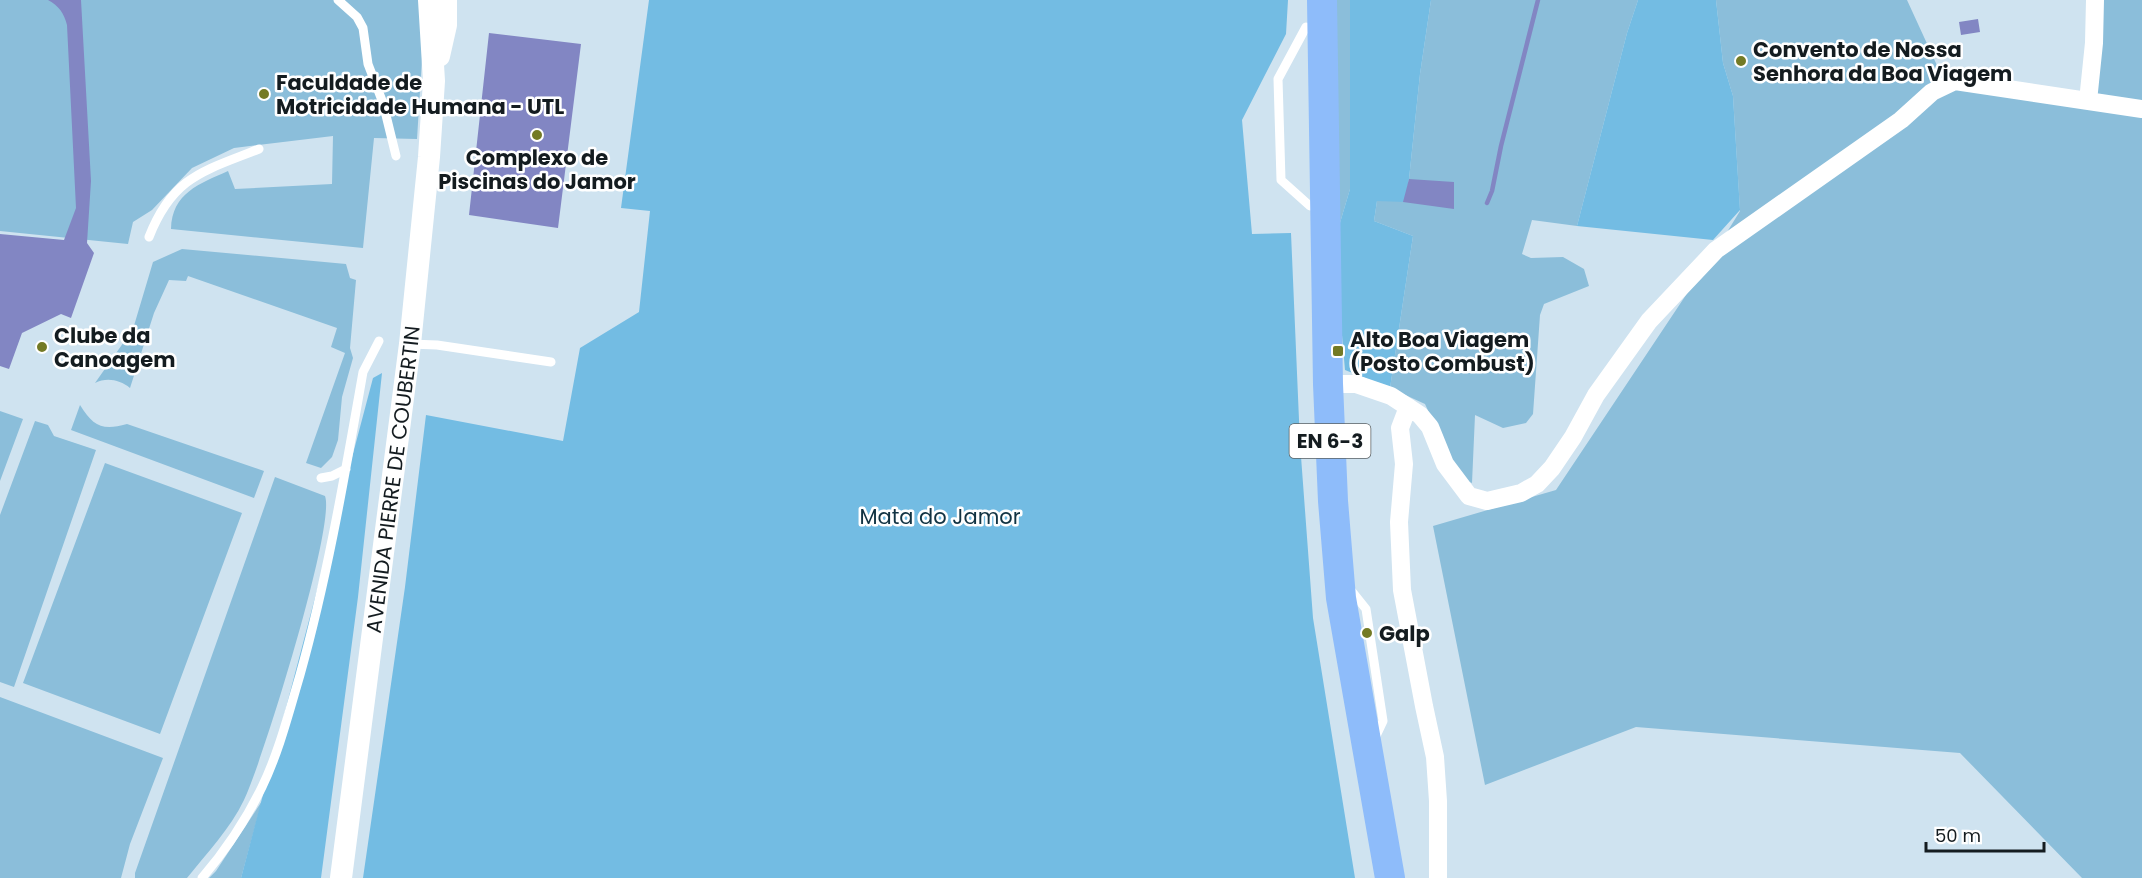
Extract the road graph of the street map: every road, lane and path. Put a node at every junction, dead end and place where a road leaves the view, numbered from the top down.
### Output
1 (338, 0) edge
2 (429, 0) edge
3 (446, 0) edge
4 (1322, 0) edge
5 (2095, 0) edge
6 (1306, 14) edge
7 (434, 81) junction
8 (2088, 101) junction
9 (2142, 109) edge
10 (259, 149) dead end
11 (396, 156) dead end
12 (149, 237) dead end
13 (379, 341) dead end
14 (410, 344) junction
15 (550, 362) dead end
16 (1328, 384) junction
17 (1407, 407) junction
18 (346, 469) junction
19 (341, 493) junction
20 (202, 878) edge
21 (341, 878) edge
22 (1373, 878) edge
23 (1390, 878) edge
24 (1438, 878) edge

1 - 11 lane
2 - 7 street, AVENIDA PIERRE DE COUBERTIN
3 - 7 street, AVENIDA PIERRE DE COUBERTIN
4 - 16 main road, EN 6-3
5 - 8 street
6 - 22 main road, EN 6-3
7 - 14 street, AVENIDA PIERRE DE COUBERTIN
8 - 9 street
8 - 17 street
10 - 12 lane
13 - 18 lane
14 - 15 lane
14 - 21 street, AVENIDA PIERRE DE COUBERTIN
16 - 17 street
16 - 23 main road, EN 6-3
17 - 24 street
18 - 19 lane
18 - 19 lane
19 - 20 lane

